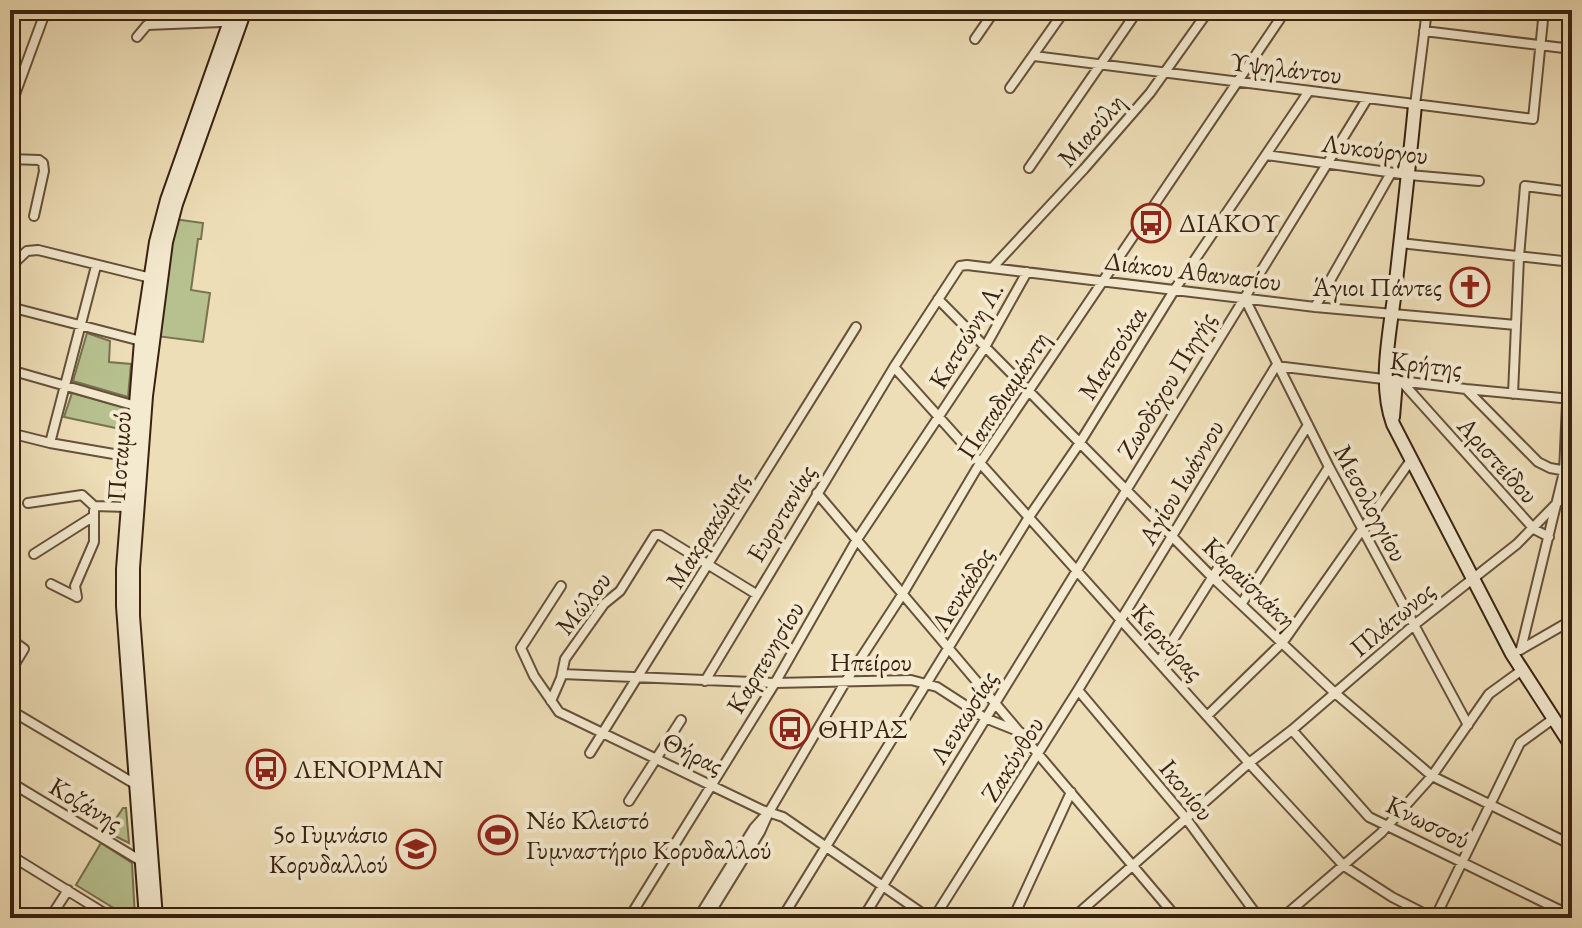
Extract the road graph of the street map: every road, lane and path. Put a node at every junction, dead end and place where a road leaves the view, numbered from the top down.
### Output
1 (46, 10) edge
2 (221, 10) edge
3 (234, 10) edge
4 (245, 10) edge
5 (995, 10) edge
6 (1065, 10) edge
7 (1138, 10) edge
8 (1209, 10) edge
9 (1286, 10) edge
10 (1427, 10) edge
11 (1544, 10) edge
12 (221, 22) junction
13 (1424, 31) junction
14 (137, 37) dead end
15 (975, 39) dead end
16 (1540, 45) junction
17 (221, 46) junction
18 (1572, 49) edge
19 (1034, 56) junction
20 (1100, 66) junction
21 (1165, 74) junction
22 (1236, 82) junction
23 (1010, 88) dead end
24 (1309, 91) junction
25 (1367, 99) junction
26 (1415, 105) junction
27 (10, 108) edge
28 (1266, 155) junction
29 (10, 159) edge
30 (1326, 164) junction
31 (1029, 168) dead end
32 (1391, 173) junction
33 (1409, 175) junction
34 (1479, 181) dead end
35 (1572, 192) edge
36 (34, 216) dead end
37 (1400, 243) junction
38 (1519, 257) junction
39 (1572, 262) edge
40 (96, 266) junction
41 (960, 266) joint
42 (10, 267) edge
43 (992, 268) junction
44 (1027, 272) junction
45 (151, 278) junction
46 (1103, 281) junction
47 (1175, 289) junction
48 (1572, 290) edge
49 (1244, 297) junction
50 (938, 299) junction
51 (10, 307) edge
52 (1315, 307) junction
53 (1393, 313) junction
54 (81, 325) junction
55 (1516, 325) junction
56 (856, 327) dead end
57 (146, 343) junction
58 (985, 347) junction
59 (1276, 366) junction
60 (894, 367) junction
61 (10, 370) edge
62 (1395, 381) junction
63 (65, 385) junction
64 (1466, 389) junction
65 (1028, 390) junction
66 (1513, 394) junction
67 (1569, 399) edge
68 (136, 406) junction
69 (938, 418) junction
70 (1308, 425) junction
71 (10, 433) edge
72 (50, 443) junction
73 (1079, 444) junction
74 (131, 457) junction
75 (1411, 460) junction
76 (980, 463) junction
77 (1329, 467) junction
78 (1568, 472) edge
79 (1126, 490) junction
80 (817, 493) junction
81 (1558, 502) junction
82 (28, 503) dead end
83 (127, 507) junction
84 (94, 511) junction
85 (1029, 517) junction
86 (1363, 528) junction
87 (1534, 529) junction
88 (1172, 534) junction
89 (1549, 537) junction
90 (856, 541) junction
91 (34, 554) dead end
92 (709, 566) junction
93 (1076, 571) junction
94 (1212, 577) junction
95 (1472, 579) junction
96 (51, 584) dead end
97 (561, 586) dead end
98 (756, 594) junction
99 (902, 595) junction
100 (1242, 603) junction
101 (1122, 620) junction
102 (1572, 620) edge
103 (1414, 625) junction
104 (10, 639) edge
105 (1283, 642) junction
106 (949, 648) junction
107 (1516, 652) junction
108 (1159, 662) junction
109 (1522, 670) junction
110 (10, 672) edge
111 (562, 674) junction
112 (636, 677) junction
113 (705, 681) junction
114 (846, 681) junction
115 (775, 683) junction
116 (926, 683) junction
117 (1078, 690) junction
118 (1335, 693) junction
119 (551, 701) junction
120 (997, 703) junction
121 (10, 710) edge
122 (1207, 716) junction
123 (985, 718) junction
124 (1553, 719) junction
125 (681, 720) dead end
126 (1468, 725) junction
127 (1292, 730) junction
128 (604, 732) junction
129 (1021, 733) junction
130 (1572, 747) edge
131 (590, 753) dead end
132 (1039, 754) junction
133 (657, 758) junction
134 (1249, 763) junction
135 (1432, 776) junction
136 (10, 782) edge
137 (135, 784) junction
138 (711, 784) junction
139 (1071, 792) junction
140 (629, 801) dead end
141 (1489, 804) junction
142 (769, 812) junction
143 (1185, 817) junction
144 (1388, 825) junction
145 (827, 845) junction
146 (1572, 845) edge
147 (10, 855) edge
148 (141, 861) junction
149 (1463, 862) junction
150 (1132, 866) junction
151 (1344, 866) junction
152 (884, 885) junction
153 (68, 890) junction
154 (1572, 916) edge
155 (50, 918) edge
156 (112, 918) edge
157 (146, 918) edge
158 (156, 918) edge
159 (629, 918) edge
160 (698, 918) edge
161 (707, 918) edge
162 (782, 918) edge
163 (863, 918) edge
164 (932, 918) edge
165 (1013, 918) edge
166 (1073, 918) edge
167 (1177, 918) edge
168 (1259, 918) edge
169 (1282, 918) edge
170 (1434, 918) edge

1 - 27 street
2 - 12 street
3 - 17 street, Ποταμού
4 - 57 street, Ποταμού
5 - 15 street
6 - 19 street
7 - 20 street
8 - 21 street, Μιαούλη
9 - 22 street, Παπαδιαμάντη
10 - 13 street
11 - 16 street
12 - 14 street
12 - 17 street
13 - 16 street
13 - 26 street
16 - 18 street
16 - 26 street, Υψηλάντου
17 - 45 street, Ποταμού
19 - 20 street, Υψηλάντου
19 - 23 street
20 - 21 street, Υψηλάντου
20 - 31 street
21 - 22 street, Υψηλάντου
21 - 43 street, Μιαούλη
22 - 24 street, Υψηλάντου
22 - 46 street, Παπαδιαμάντη
24 - 25 street, Υψηλάντου
24 - 28 street, Ματσούκα
25 - 26 street, Υψηλάντου
25 - 30 street, Ζωοδόχου Πηγής
26 - 33 street
28 - 30 street, Λυκούργου
28 - 47 street, Ματσούκα
29 - 36 street
30 - 32 street, Λυκούργου
30 - 49 street, Ζωοδόχου Πηγής
32 - 33 street, Λυκούργου
32 - 52 street
33 - 34 street, Λυκούργου
33 - 37 street
35 - 38 street
37 - 38 street
37 - 53 street
38 - 39 street
38 - 55 street
40 - 42 street
40 - 45 street
40 - 54 street
41 - 43 street, Διάκου Αθανασίου
41 - 50 street, Ευρυτανίας
43 - 44 street, Διάκου Αθανασίου
44 - 46 street, Διάκου Αθανασίου
44 - 58 street, Κατσώνη Λ.
45 - 57 street, Ποταμού
46 - 47 street, Διάκου Αθανασίου
46 - 65 street, Παπαδιαμάντη
47 - 49 street, Διάκου Αθανασίου
47 - 73 street, Ματσούκα
48 - 67 street
49 - 52 street, Διάκου Αθανασίου
49 - 59 street, Μεσολογγίου
49 - 79 street, Ζωοδόχου Πηγής
50 - 58 street, Καραϊσκάκη
50 - 60 street, Ευρυτανίας
51 - 54 street
52 - 53 street, Διάκου Αθανασίου
53 - 55 street, Διάκου Αθανασίου
53 - 62 street
54 - 57 street
54 - 63 street
55 - 66 street
56 - 92 street, Μακρακώμης
57 - 68 street, Ποταμού
57 - 158 street, Ποταμού
58 - 65 street, Καραϊσκάκη
58 - 69 street, Κατσώνη Λ.
59 - 62 street, Κρήτης
59 - 70 street, Μεσολογγίου
59 - 88 street, Αγίου Ιωάννου
60 - 69 street, Κερκύρας
60 - 80 street, Ευρυτανίας
61 - 63 street
62 - 64 street, Κρήτης
62 - 75 street
62 - 87 street, Αριστείδου
63 - 68 street
63 - 72 street
64 - 66 street, Κρήτης
64 - 78 street
65 - 73 street, Καραϊσκάκη
65 - 76 street, Παπαδιαμάντη
66 - 67 street, Κρήτης
67 - 78 street
68 - 74 street, Ποταμού
69 - 76 street, Κερκύρας
69 - 90 street, Καρπενησίου
70 - 77 street, Μεσολογγίου
70 - 94 street
71 - 72 street
72 - 74 street
73 - 79 street, Καραϊσκάκη
73 - 85 street, Ματσούκα
74 - 83 street, Ποταμού
75 - 86 street
75 - 95 street
76 - 85 street, Κερκύρας
76 - 99 street, Παπαδιαμάντη
77 - 86 street, Μεσολογγίου
77 - 100 street
78 - 81 street
79 - 88 street, Καραϊσκάκη
79 - 93 street, Ζωοδόχου Πηγής
80 - 90 street
80 - 98 street, Ευρυτανίας
81 - 87 street, Πλάτωνος
81 - 89 street
82 - 84 street
83 - 84 street
83 - 137 street, Ποταμού
84 - 91 street
84 - 96 street
85 - 93 street, Κερκύρας
85 - 106 street, Λeυκάδος
86 - 103 street, Μεσολογγίου
86 - 105 street
87 - 89 street, Αριστείδου
87 - 95 street, Πλάτωνος
88 - 94 street, Καραϊσκάκη
88 - 101 street, Αγίου Ιωάννου
89 - 107 street
90 - 99 street
90 - 115 street, Καρπενησίου
92 - 98 street
92 - 111 street, Μώλου
92 - 112 street, Μακρακώμης
93 - 101 street, Κερκύρας
93 - 120 street, Λευκωσίας
94 - 100 street, Καραϊσκάκη
94 - 108 street
95 - 103 street, Πλάτωνος
95 - 107 street
97 - 119 street, Θήρας
98 - 113 street, Ευρυτανίας
99 - 106 street
99 - 114 street, Παπαδιαμάντη
100 - 105 street, Καραϊσκάκη
101 - 108 street, Κερκύρας
101 - 117 street, Ζακύνθου
102 - 107 street
103 - 118 street, Πλάτωνος
103 - 126 street, Μεσολογγίου
104 - 110 street
105 - 118 street, Καραϊσκάκη
105 - 122 street
106 - 116 street, Λeυκάδος
106 - 120 street
107 - 109 street
108 - 122 street, Κερκύρας
109 - 124 street
109 - 126 street
111 - 112 street, Ηπείρου
111 - 119 street, Μώλου
112 - 113 street, Ηπείρου
112 - 128 street, Μακρακώμης
113 - 115 street, Ηπείρου
114 - 115 street, Ηπείρου
114 - 116 street, Ηπείρου
114 - 142 street, Παπαδιαμάντη
115 - 138 street, Καρπενησίου
116 - 123 street, Ηπείρου
116 - 145 street, Λeυκάδος
117 - 132 street, Ζακύνθου
117 - 143 street, Ικονίου
118 - 127 street, Πλάτωνος
118 - 135 street, Καραϊσκάκη
119 - 128 street, Θήρας
120 - 123 street, Λευκωσίας
120 - 129 street
121 - 137 street
122 - 134 street, Κερκύρας
123 - 129 street, Ηπείρου
123 - 152 street, Λευκωσίας
124 - 130 street
124 - 141 street
125 - 133 street
126 - 135 street
127 - 134 street, Πλάτωνος
127 - 144 street, Κνωσσού
128 - 131 street, Μακρακώμης
128 - 133 street, Θήρας
129 - 132 street, Ηπείρου
132 - 139 street, Ηπείρου
132 - 164 street, Ζακύνθου
133 - 138 street, Θήρας
133 - 140 street
134 - 143 street, Πλάτωνος
134 - 151 street, Κερκύρας
135 - 141 street, Καραϊσκάκη
135 - 144 street
136 - 148 street, Κοζάνης
137 - 148 street, Ποταμού
138 - 142 street, Θήρας
138 - 159 street, Καρπενησίου
139 - 150 street, Ηπείρου
139 - 165 street
141 - 146 street, Καραϊσκάκη
141 - 149 street
142 - 145 street, Θήρας
142 - 160 street, Παπαδιαμάντη
142 - 161 street, Παπαδιαμάντη
143 - 150 street, Πλάτωνος
143 - 168 street, Ικονίου
144 - 149 street, Κνωσσού
144 - 151 street
145 - 152 street, Θήρας
145 - 162 street, Λeυκάδος
147 - 153 street
148 - 157 street, Ποταμού
149 - 154 street, Κνωσσού
149 - 170 street
150 - 166 street, Πλάτωνος
150 - 167 street, Ηπείρου
151 - 169 street
151 - 170 street, Κερκύρας
152 - 163 street
152 - 164 street, Θήρας
153 - 155 street
153 - 156 street

